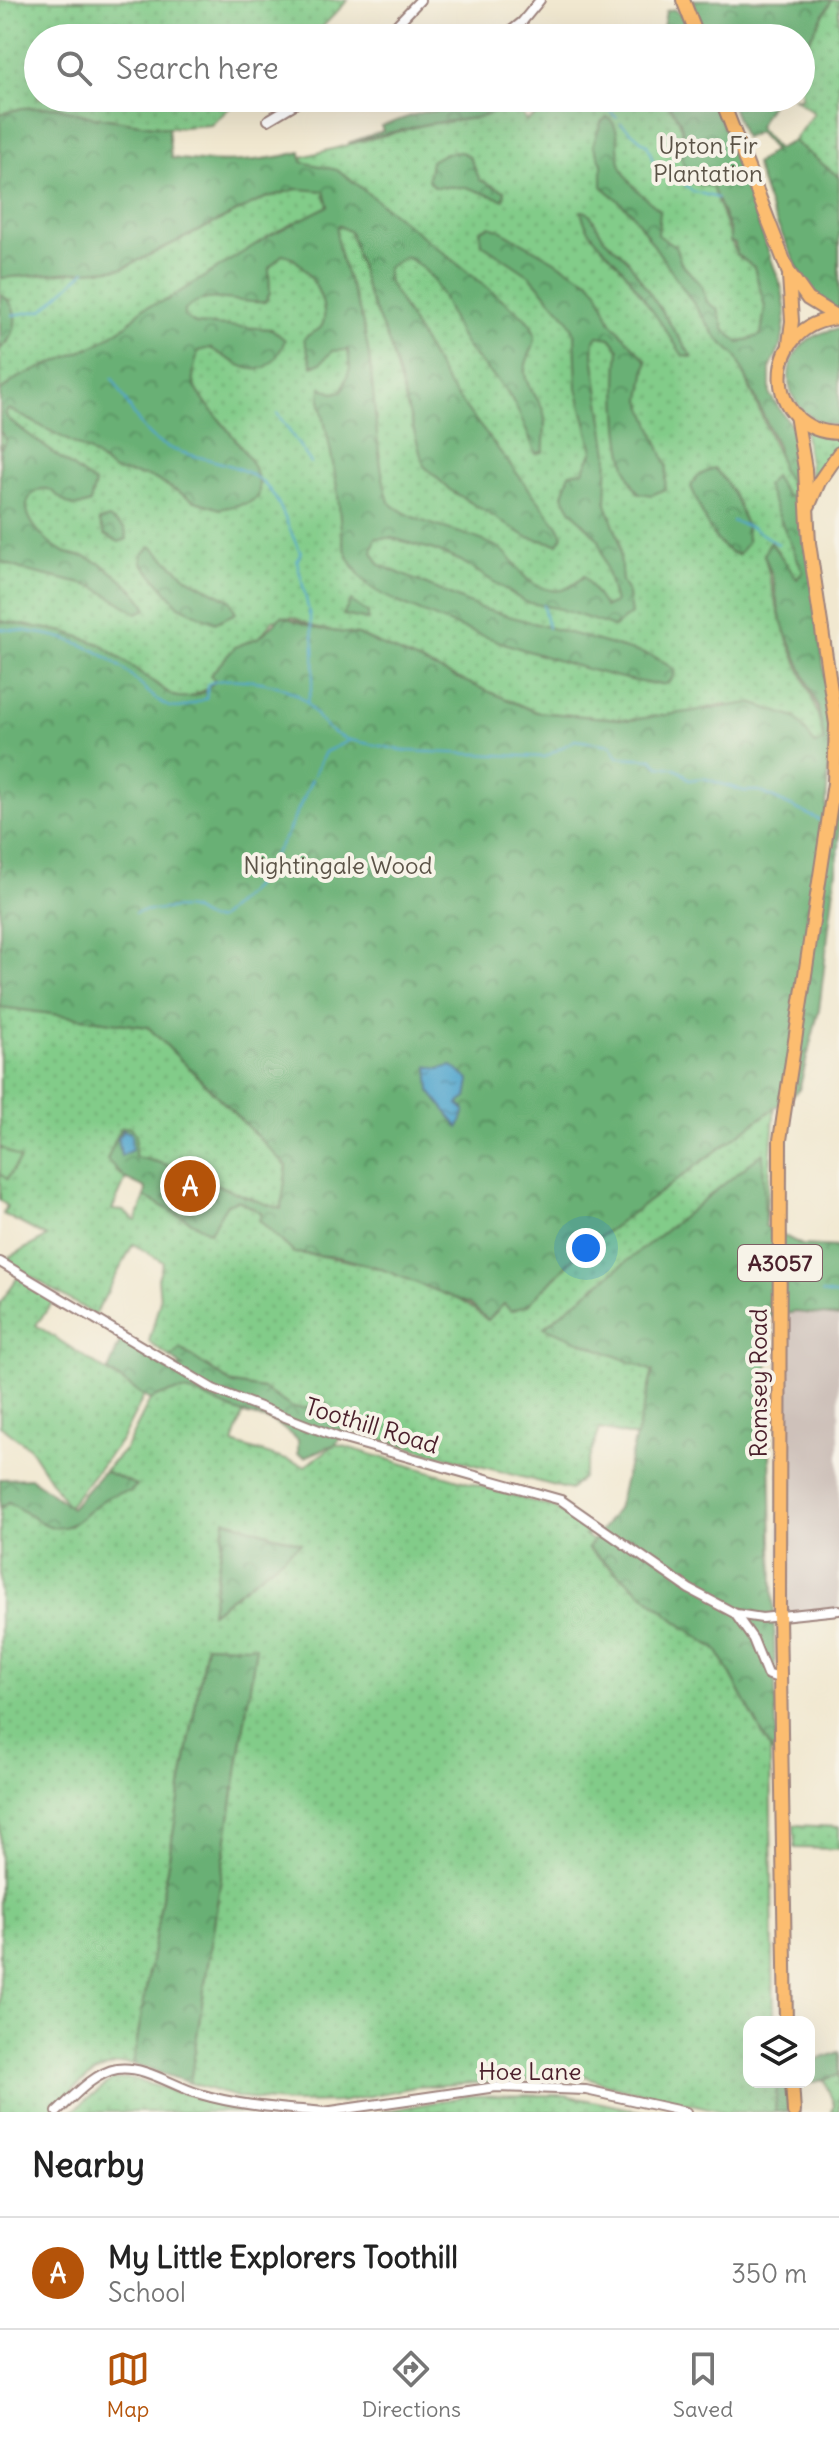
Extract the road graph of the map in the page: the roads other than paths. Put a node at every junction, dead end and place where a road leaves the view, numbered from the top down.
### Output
1 (420, 0) edge
2 (540, 0) edge
3 (683, 0) edge
4 (397, 24) edge
5 (520, 24) edge
6 (692, 24) edge
7 (281, 112) edge
8 (726, 112) edge
9 (268, 120) dead end
10 (788, 271) junction
11 (839, 318) edge
12 (789, 344) junction
13 (796, 415) junction
14 (839, 433) edge
15 (839, 453) edge
16 (807, 510) junction
17 (0, 1262) edge
18 (839, 1610) edge
19 (736, 1614) junction
20 (779, 1615) junction
21 (781, 1679) junction
22 (786, 2016) edge
23 (792, 2088) edge
24 (57, 2112) edge
25 (324, 2112) edge
26 (686, 2112) edge
27 (794, 2112) edge

1 - 4 street
2 - 5 street
3 - 6 main road
7 - 9 street
8 - 10 main road
10 - 11 main road
10 - 12 main road
11 - 12 main road
12 - 13 main road, Romsey Road
13 - 14 main road
13 - 16 main road, Romsey Road / A3057
15 - 16 main road
16 - 20 main road, Romsey Road / A3057
17 - 19 street, Toothill Road
18 - 20 street, Toothill Road
19 - 20 street, Toothill Road
19 - 21 street
20 - 21 main road, Romsey Road / A3057
21 - 22 main road, Romsey Road / A3057
23 - 27 main road
24 - 25 street, Hoe Lane
25 - 26 street, Hoe Lane

